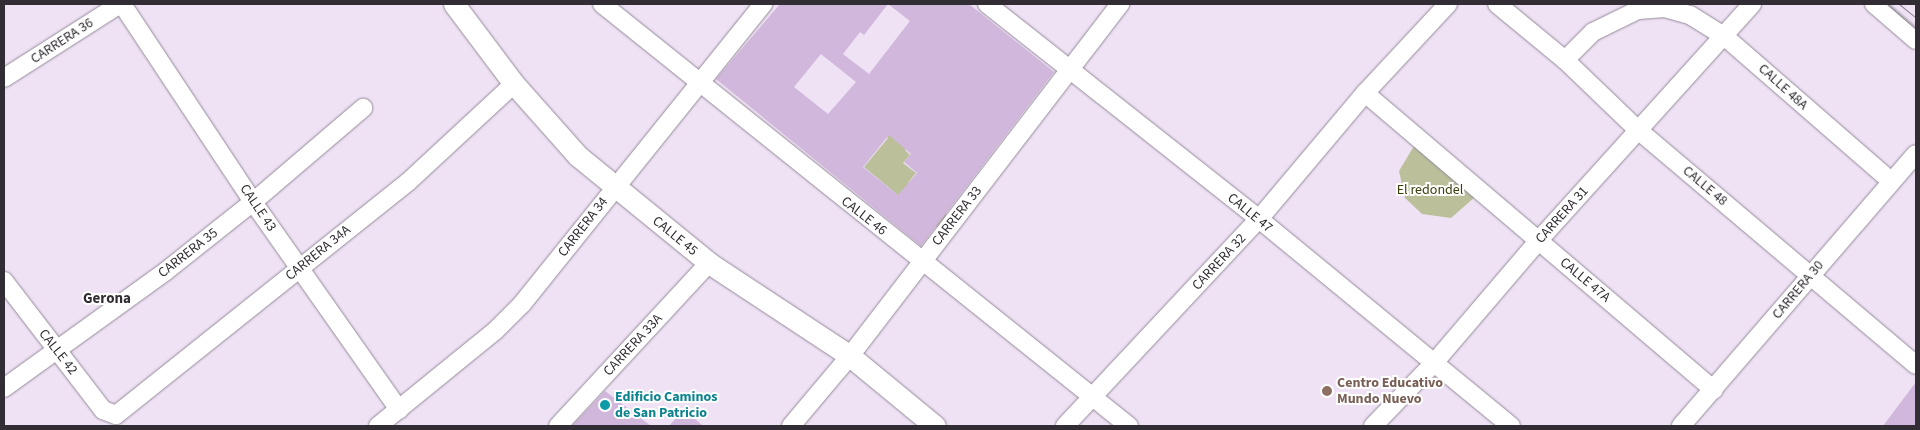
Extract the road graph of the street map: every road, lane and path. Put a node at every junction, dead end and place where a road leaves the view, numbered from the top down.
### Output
1 (121, 4) edge
2 (454, 4) edge
3 (602, 4) edge
4 (763, 4) edge
5 (987, 4) edge
6 (1120, 4) edge
7 (1448, 4) edge
8 (1497, 4) edge
9 (1752, 4) edge
10 (1874, 4) edge
11 (1724, 36) junction
12 (1916, 40) edge
13 (1565, 60) junction
14 (1069, 70) junction
15 (4, 78) edge
16 (700, 82) junction
17 (514, 84) junction
18 (1365, 93) junction
19 (363, 108) dead end
20 (1638, 130) junction
21 (1916, 154) edge
22 (1891, 181) junction
23 (614, 187) junction
24 (253, 202) junction
25 (1259, 219) junction
26 (1539, 240) junction
27 (922, 261) junction
28 (709, 263) junction
29 (299, 268) junction
30 (1810, 275) junction
31 (4, 281) edge
32 (56, 350) junction
33 (850, 356) junction
34 (1434, 363) junction
35 (1916, 365) edge
36 (4, 388) edge
37 (1714, 390) junction
38 (1091, 397) junction
39 (399, 410) junction
40 (116, 415) joint
41 (378, 426) edge
42 (558, 426) edge
43 (791, 426) edge
44 (935, 426) edge
45 (1065, 426) edge
46 (1129, 426) edge
47 (1374, 426) edge
48 (1511, 426) edge
49 (1681, 426) edge

1 - 15 street, CARRERA 36
1 - 24 street, CALLE 43
2 - 17 main road, CALLE 45
3 - 16 street, CALLE 46
4 - 16 street, CARRERA 34
5 - 14 street, CALLE 47
6 - 14 street, CARRERA 33
7 - 18 street, CARRERA 32
8 - 13 street, CALLE 48
9 - 11 street, CARRERA 31
10 - 12 street
11 - 13 street, CALLE 48A
11 - 20 street, CARRERA 31
11 - 22 street, CALLE 48A
13 - 20 street, CALLE 48
14 - 25 street, CALLE 47
14 - 27 street, CARRERA 33
16 - 23 street, CARRERA 34
16 - 27 street, CALLE 46
17 - 23 main road, CALLE 45
17 - 29 street, CARRERA 34A
18 - 25 street, CARRERA 32
18 - 26 street, CALLE 47A
19 - 24 street, CARRERA 35
20 - 26 street, CARRERA 31
20 - 30 street, CALLE 48
21 - 22 street, CARRERA 30
22 - 30 street, CARRERA 30
23 - 28 main road, CALLE 45
23 - 39 street, CARRERA 34
24 - 29 street, CALLE 43
24 - 32 street, CARRERA 35
25 - 34 street, CALLE 47
25 - 38 street, CARRERA 32
26 - 34 street, CARRERA 31
26 - 37 street, CALLE 47A
27 - 33 street, CARRERA 33
27 - 38 street, CALLE 46
28 - 33 main road, CALLE 45
28 - 42 street, CARRERA 33A
29 - 39 street, CALLE 43
29 - 40 street, CARRERA 34A
30 - 35 street, CALLE 48
30 - 37 street, CARRERA 30
31 - 32 street, CALLE 42
32 - 36 street, CARRERA 35
32 - 40 street, CALLE 42
33 - 43 street, CARRERA 33
33 - 44 main road, CALLE 45
34 - 47 street, CARRERA 31
34 - 48 street, CALLE 47
37 - 49 street, CARRERA 30
38 - 45 street, CARRERA 32
38 - 46 street, CALLE 46
39 - 41 street, CARRERA 34

